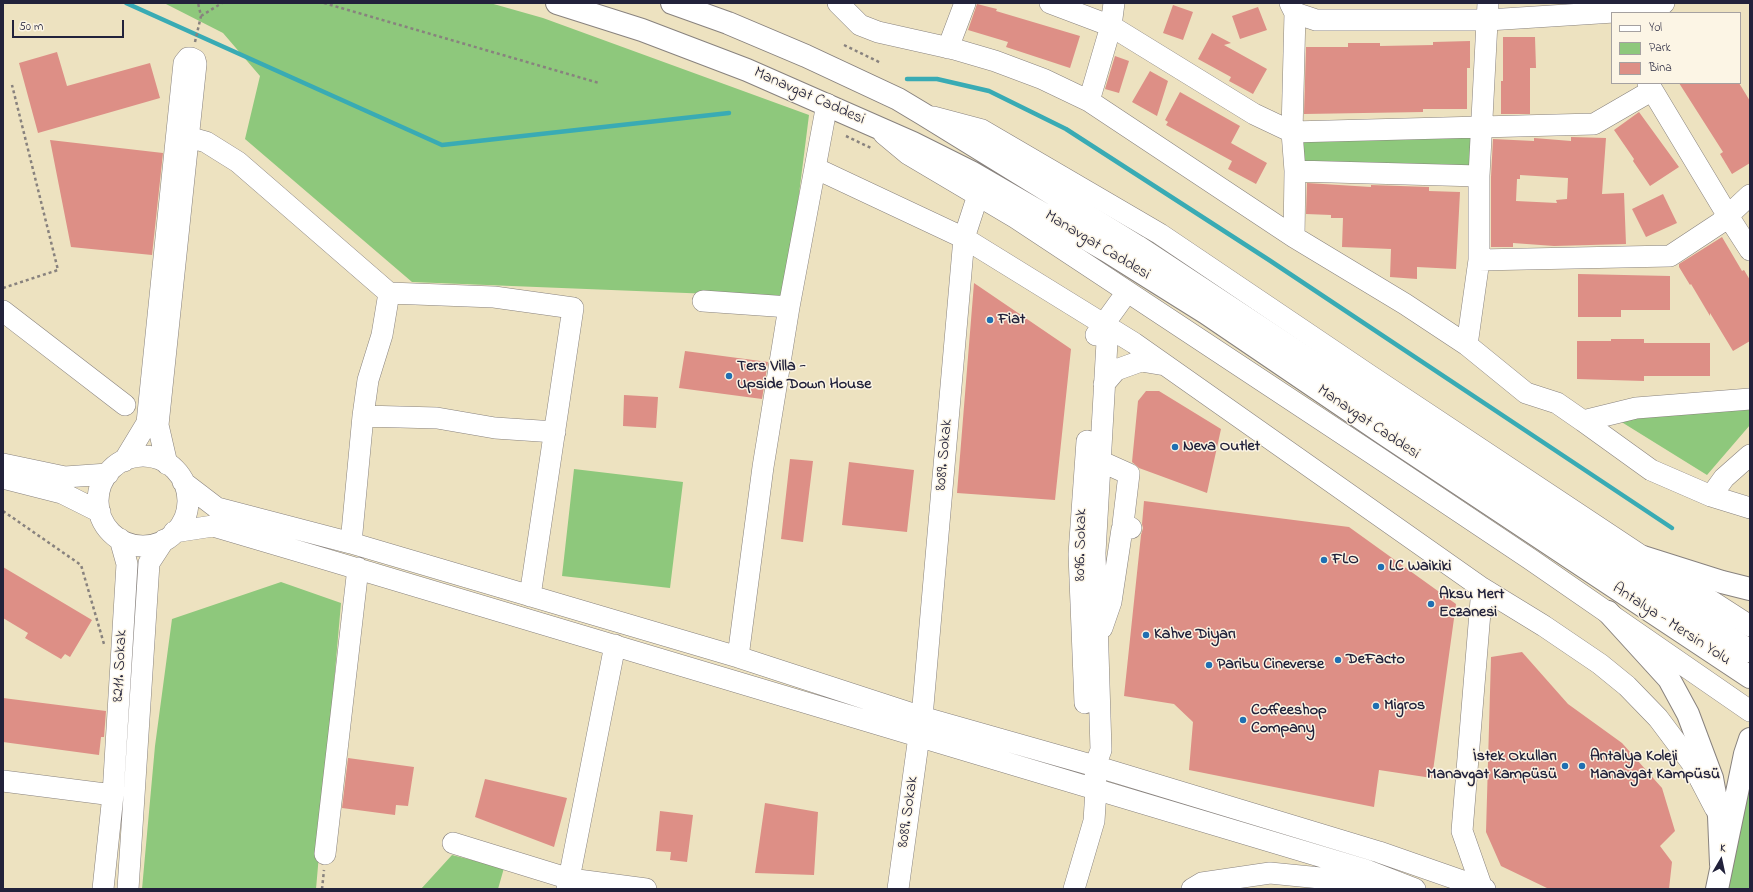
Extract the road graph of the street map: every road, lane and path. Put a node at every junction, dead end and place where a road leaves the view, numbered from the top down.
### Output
1 (198, 3) edge
2 (222, 3) edge
3 (324, 3) edge
4 (557, 3) edge
5 (672, 3) edge
6 (838, 3) edge
7 (965, 3) edge
8 (1050, 3) edge
9 (1114, 3) edge
10 (1664, 3) edge
11 (1293, 8) edge
12 (1614, 9) edge
13 (1488, 11) edge
14 (201, 16) junction
15 (1111, 26) junction
16 (844, 45) dead end
17 (948, 48) junction
18 (191, 58) junction
19 (881, 62) dead end
20 (599, 82) dead end
21 (12, 86) dead end
22 (1650, 87) edge
23 (1089, 101) junction
24 (827, 104) junction
25 (923, 114) junction
26 (872, 125) junction
27 (1482, 128) junction
28 (1292, 132) junction
29 (846, 136) dead end
30 (188, 137) junction
31 (880, 152) dead end
32 (815, 168) junction
33 (1295, 171) junction
34 (1479, 176) junction
35 (1750, 195) edge
36 (978, 196) junction
37 (1728, 216) junction
38 (1294, 237) junction
39 (964, 238) junction
40 (1750, 250) edge
41 (1479, 260) junction
42 (3, 288) edge
43 (1127, 292) junction
44 (389, 293) junction
45 (703, 301) dead end
46 (789, 307) junction
47 (3, 311) edge
48 (1104, 325) junction
49 (1467, 345) junction
50 (1166, 366) junction
51 (1104, 384) junction
52 (1750, 399) edge
53 (125, 405) dead end
54 (363, 416) junction
55 (1583, 420) junction
56 (555, 432) junction
57 (1750, 455) edge
58 (124, 461) junction
59 (1100, 461) junction
60 (3, 464) edge
61 (167, 464) junction
62 (108, 474) junction
63 (3, 478) edge
64 (183, 482) junction
65 (1711, 496) junction
66 (1750, 508) edge
67 (3, 511) edge
68 (100, 512) junction
69 (169, 536) junction
70 (120, 539) junction
71 (351, 543) junction
72 (1605, 556) joint
73 (1643, 557) junction
74 (358, 568) junction
75 (1592, 573) joint
76 (1482, 588) junction
77 (1750, 589) edge
78 (530, 596) junction
79 (1608, 612) junction
80 (1750, 626) edge
81 (1098, 640) junction
82 (104, 645) dead end
83 (615, 645) junction
84 (1750, 652) edge
85 (738, 657) junction
86 (1750, 677) edge
87 (1750, 711) edge
88 (921, 726) junction
89 (1750, 739) edge
90 (1095, 766) junction
91 (3, 781) edge
92 (1096, 790) junction
93 (113, 795) junction
94 (1719, 816) junction
95 (453, 843) dead end
96 (325, 854) dead end
97 (1721, 864) junction
98 (569, 884) edge
99 (1483, 888) edge
100 (103, 889) edge
101 (128, 889) edge
102 (646, 889) edge
103 (898, 889) edge
104 (1074, 889) edge
105 (1192, 889) edge
106 (1387, 889) edge
107 (1415, 889) edge
108 (1717, 889) edge

1 - 14 path
2 - 14 path
3 - 20 path
4 - 24 main road, Manavgat Caddesi
5 - 25 main road, Manavgat Caddesi
6 - 17 street
7 - 17 street
8 - 15 street
9 - 15 street
10 - 12 street
11 - 13 street
11 - 28 street
12 - 13 street
13 - 27 street
14 - 18 path
15 - 23 street
15 - 28 street
16 - 19 path
17 - 23 street
18 - 30 street
18 - 58 street
21 - 42 path
22 - 27 street
22 - 37 street
23 - 38 street
24 - 26 main road, Manavgat Caddesi
24 - 32 street
25 - 72 main road, Manavgat Caddesi
25 - 73 street
26 - 36 street
26 - 75 main road, Manavgat Caddesi
27 - 28 street
27 - 34 street
28 - 33 street
29 - 31 path
30 - 44 street
30 - 61 street
32 - 39 street
32 - 46 street
33 - 34 street
33 - 38 street
34 - 41 street
35 - 37 street
36 - 39 street, 8089. Sokak
36 - 43 street
37 - 40 street
37 - 41 street
38 - 49 street
39 - 48 street
39 - 88 street, 8089. Sokak
41 - 49 street
43 - 48 street, 8096. Sokak
43 - 79 street
44 - 54 street
44 - 56 street
45 - 46 street
46 - 85 street
47 - 53 street
48 - 50 street
48 - 51 street, 8096. Sokak
48 - 90 street, 8096. Sokak
49 - 55 street
50 - 51 street
50 - 76 street
51 - 59 street, 8096. Sokak
52 - 55 street
54 - 56 street
54 - 71 street
55 - 65 street
56 - 78 street
57 - 65 street
58 - 61 street
58 - 62 street
59 - 81 street, 8096. Sokak
59 - 81 street
60 - 62 street
61 - 64 street
62 - 68 street
63 - 68 street
64 - 69 street
64 - 71 street
65 - 66 street
67 - 82 path
68 - 70 street
69 - 70 street
69 - 74 street
69 - 101 street
70 - 93 street, 8211. Sokak
71 - 78 street
72 - 84 main road, Antalya - Mersin Yolu
73 - 77 main road
73 - 80 street
74 - 83 street
74 - 96 street
75 - 86 main road, Antalya - Mersin Yolu
76 - 94 street
76 - 99 street
78 - 85 street
79 - 87 street
79 - 94 main road
81 - 90 street, 8096. Sokak
83 - 88 street
83 - 98 street
85 - 88 street
88 - 90 street
88 - 92 street
88 - 103 street, 8089. Sokak
89 - 97 main road
90 - 92 street, 8096. Sokak
90 - 99 street
91 - 93 street
92 - 104 street, 8096. Sokak
92 - 107 street
93 - 100 street, 8211. Sokak
94 - 97 main road
95 - 98 street
97 - 108 main road
98 - 102 street
105 - 106 street

